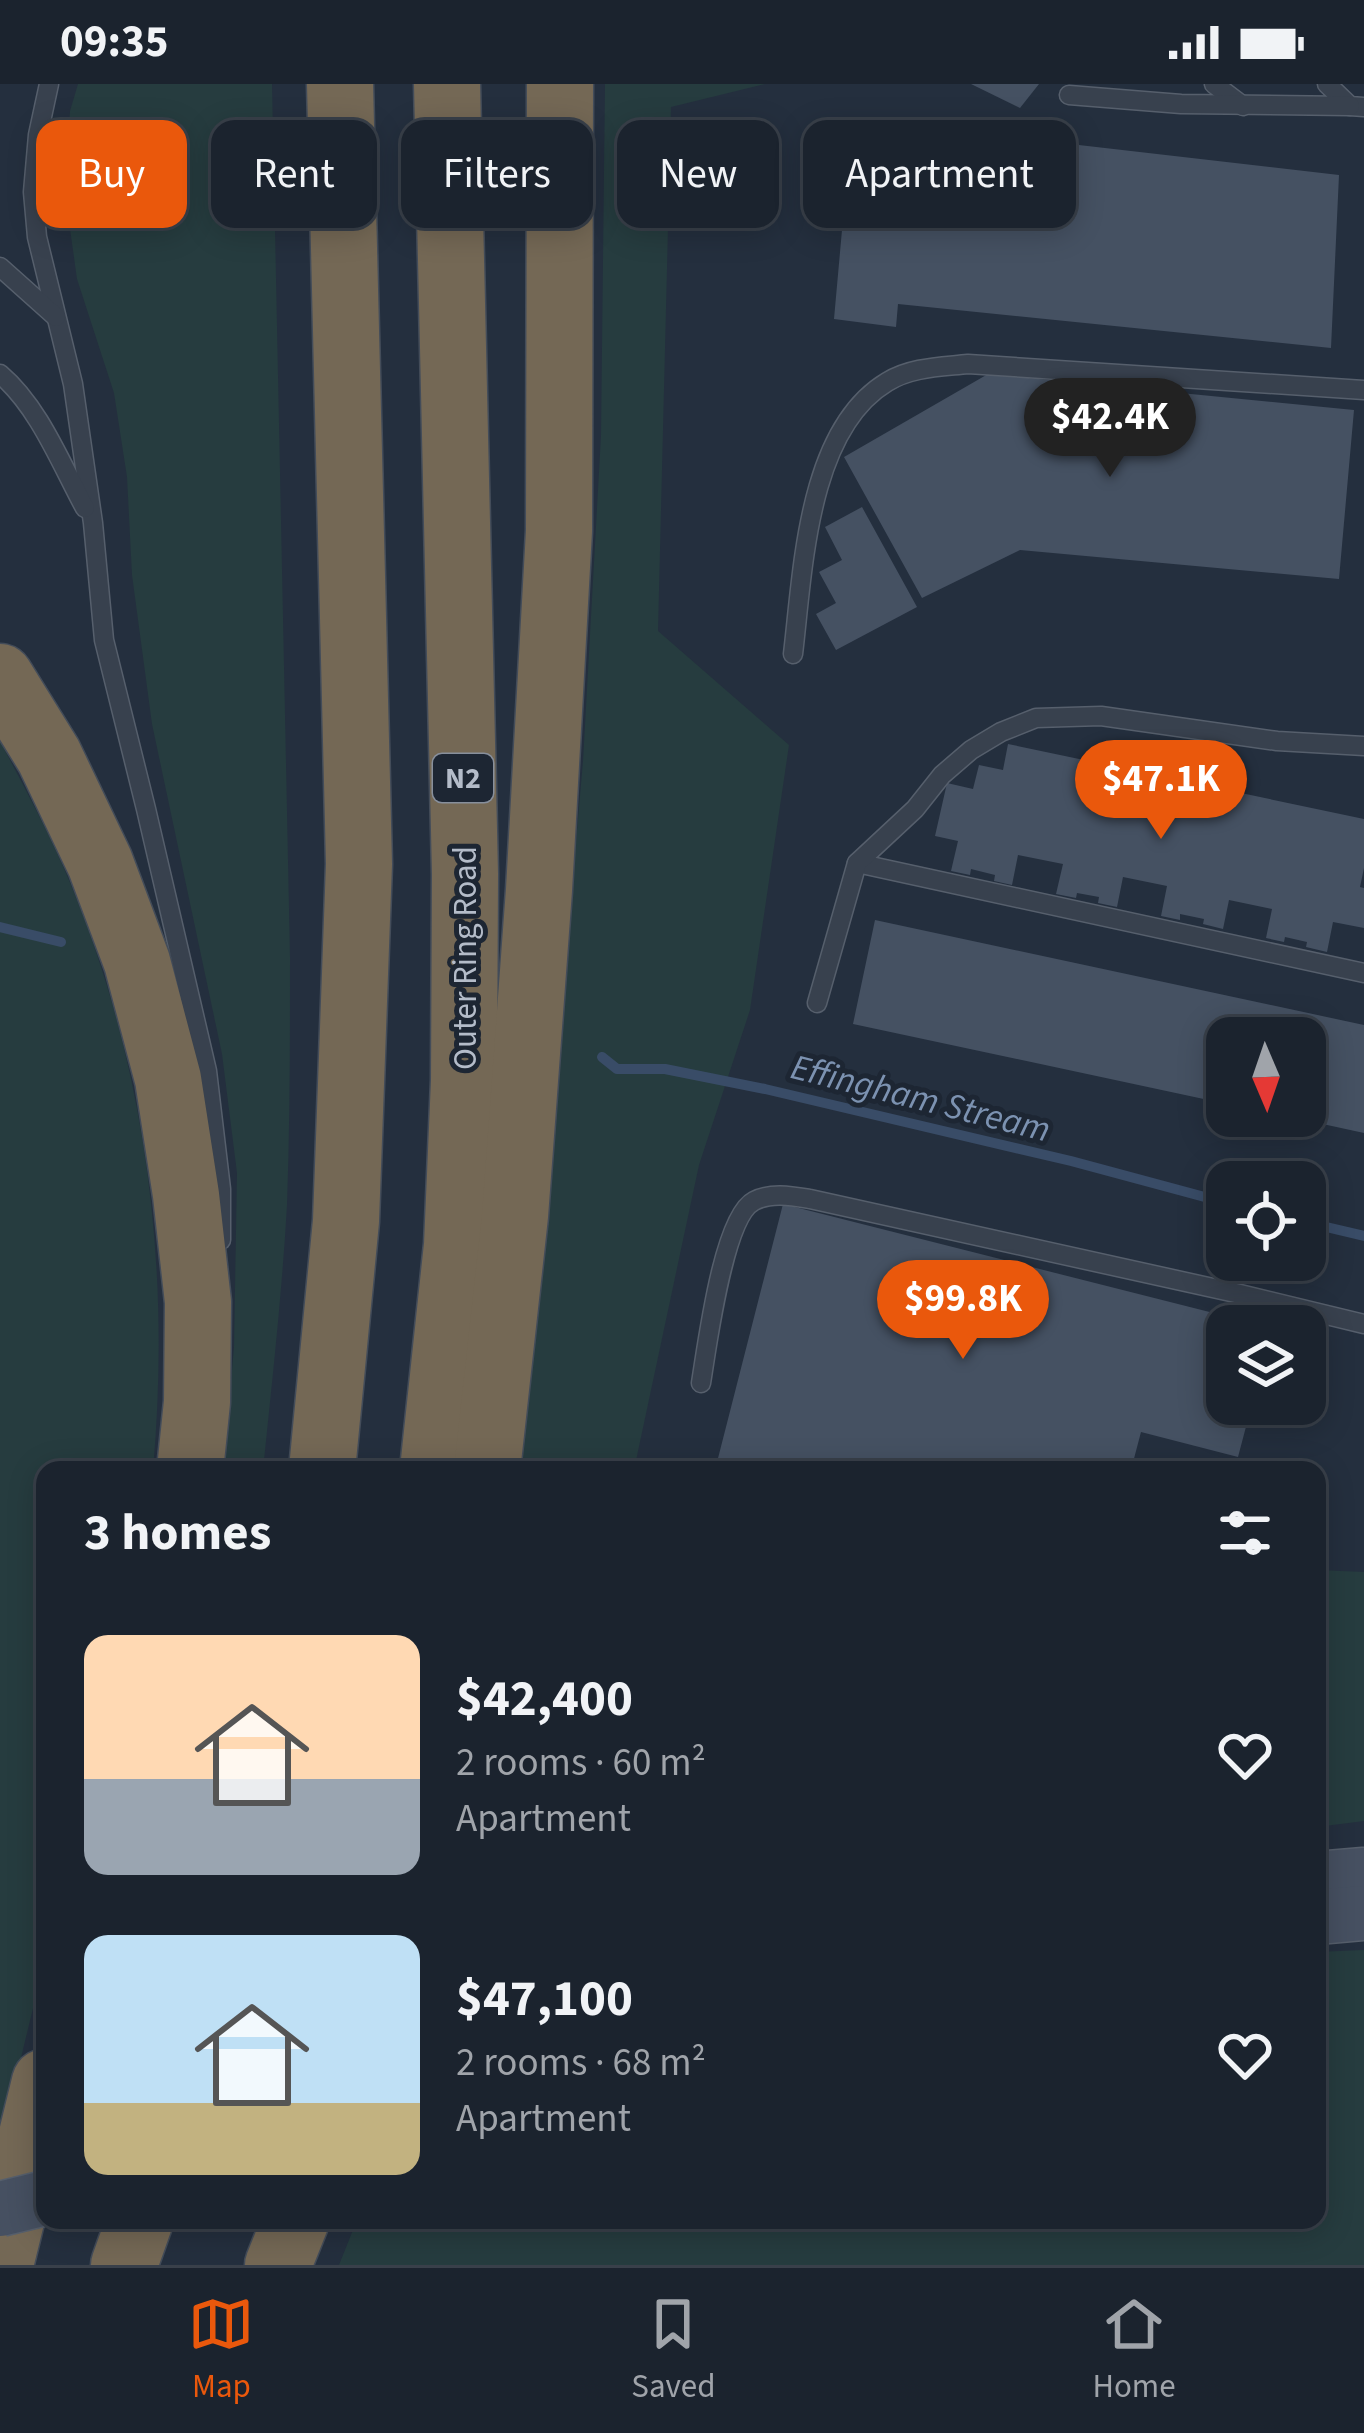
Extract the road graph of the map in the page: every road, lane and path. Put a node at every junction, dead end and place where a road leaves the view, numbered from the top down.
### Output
1 (50, 84) edge
2 (340, 84) edge
3 (447, 84) edge
4 (560, 84) edge
5 (1214, 84) edge
6 (1327, 84) edge
7 (1069, 95) dead end
8 (1243, 106) junction
9 (1357, 106) edge
10 (0, 267) edge
11 (56, 317) junction
12 (0, 374) edge
13 (1364, 390) edge
14 (93, 523) junction
15 (794, 654) dead end
16 (0, 677) edge
17 (1364, 746) edge
18 (857, 863) junction
19 (1364, 973) edge
20 (817, 1003) dead end
21 (221, 1254) dead end
22 (1364, 1324) edge
23 (216, 1338) dead end
24 (700, 1383) dead end
25 (193, 1461) edge
26 (194, 1461) edge
27 (323, 1461) edge
28 (434, 1461) edge
29 (488, 1461) edge
30 (1364, 1874) edge
31 (1326, 1878) edge
32 (1364, 1913) edge
33 (1326, 1916) edge
34 (36, 2119) edge
35 (36, 2200) edge
36 (0, 2210) edge
37 (137, 2229) edge
38 (253, 2229) edge
39 (292, 2229) edge
40 (0, 2265) edge
41 (124, 2265) edge
42 (242, 2265) edge
43 (278, 2265) edge

1 - 11 lane
2 - 27 highway
3 - 28 highway, Outer Ring Road / N2
4 - 29 highway
5 - 8 lane
6 - 9 lane
7 - 8 lane
8 - 9 lane
10 - 11 lane
11 - 14 lane
12 - 14 lane
13 - 15 lane
14 - 21 lane
16 - 25 highway
17 - 18 lane
18 - 19 lane
18 - 20 lane
22 - 24 lane
23 - 26 lane
30 - 31 street
32 - 33 street
34 - 40 highway
35 - 36 street, bridge
37 - 41 highway
38 - 42 highway
39 - 43 highway

